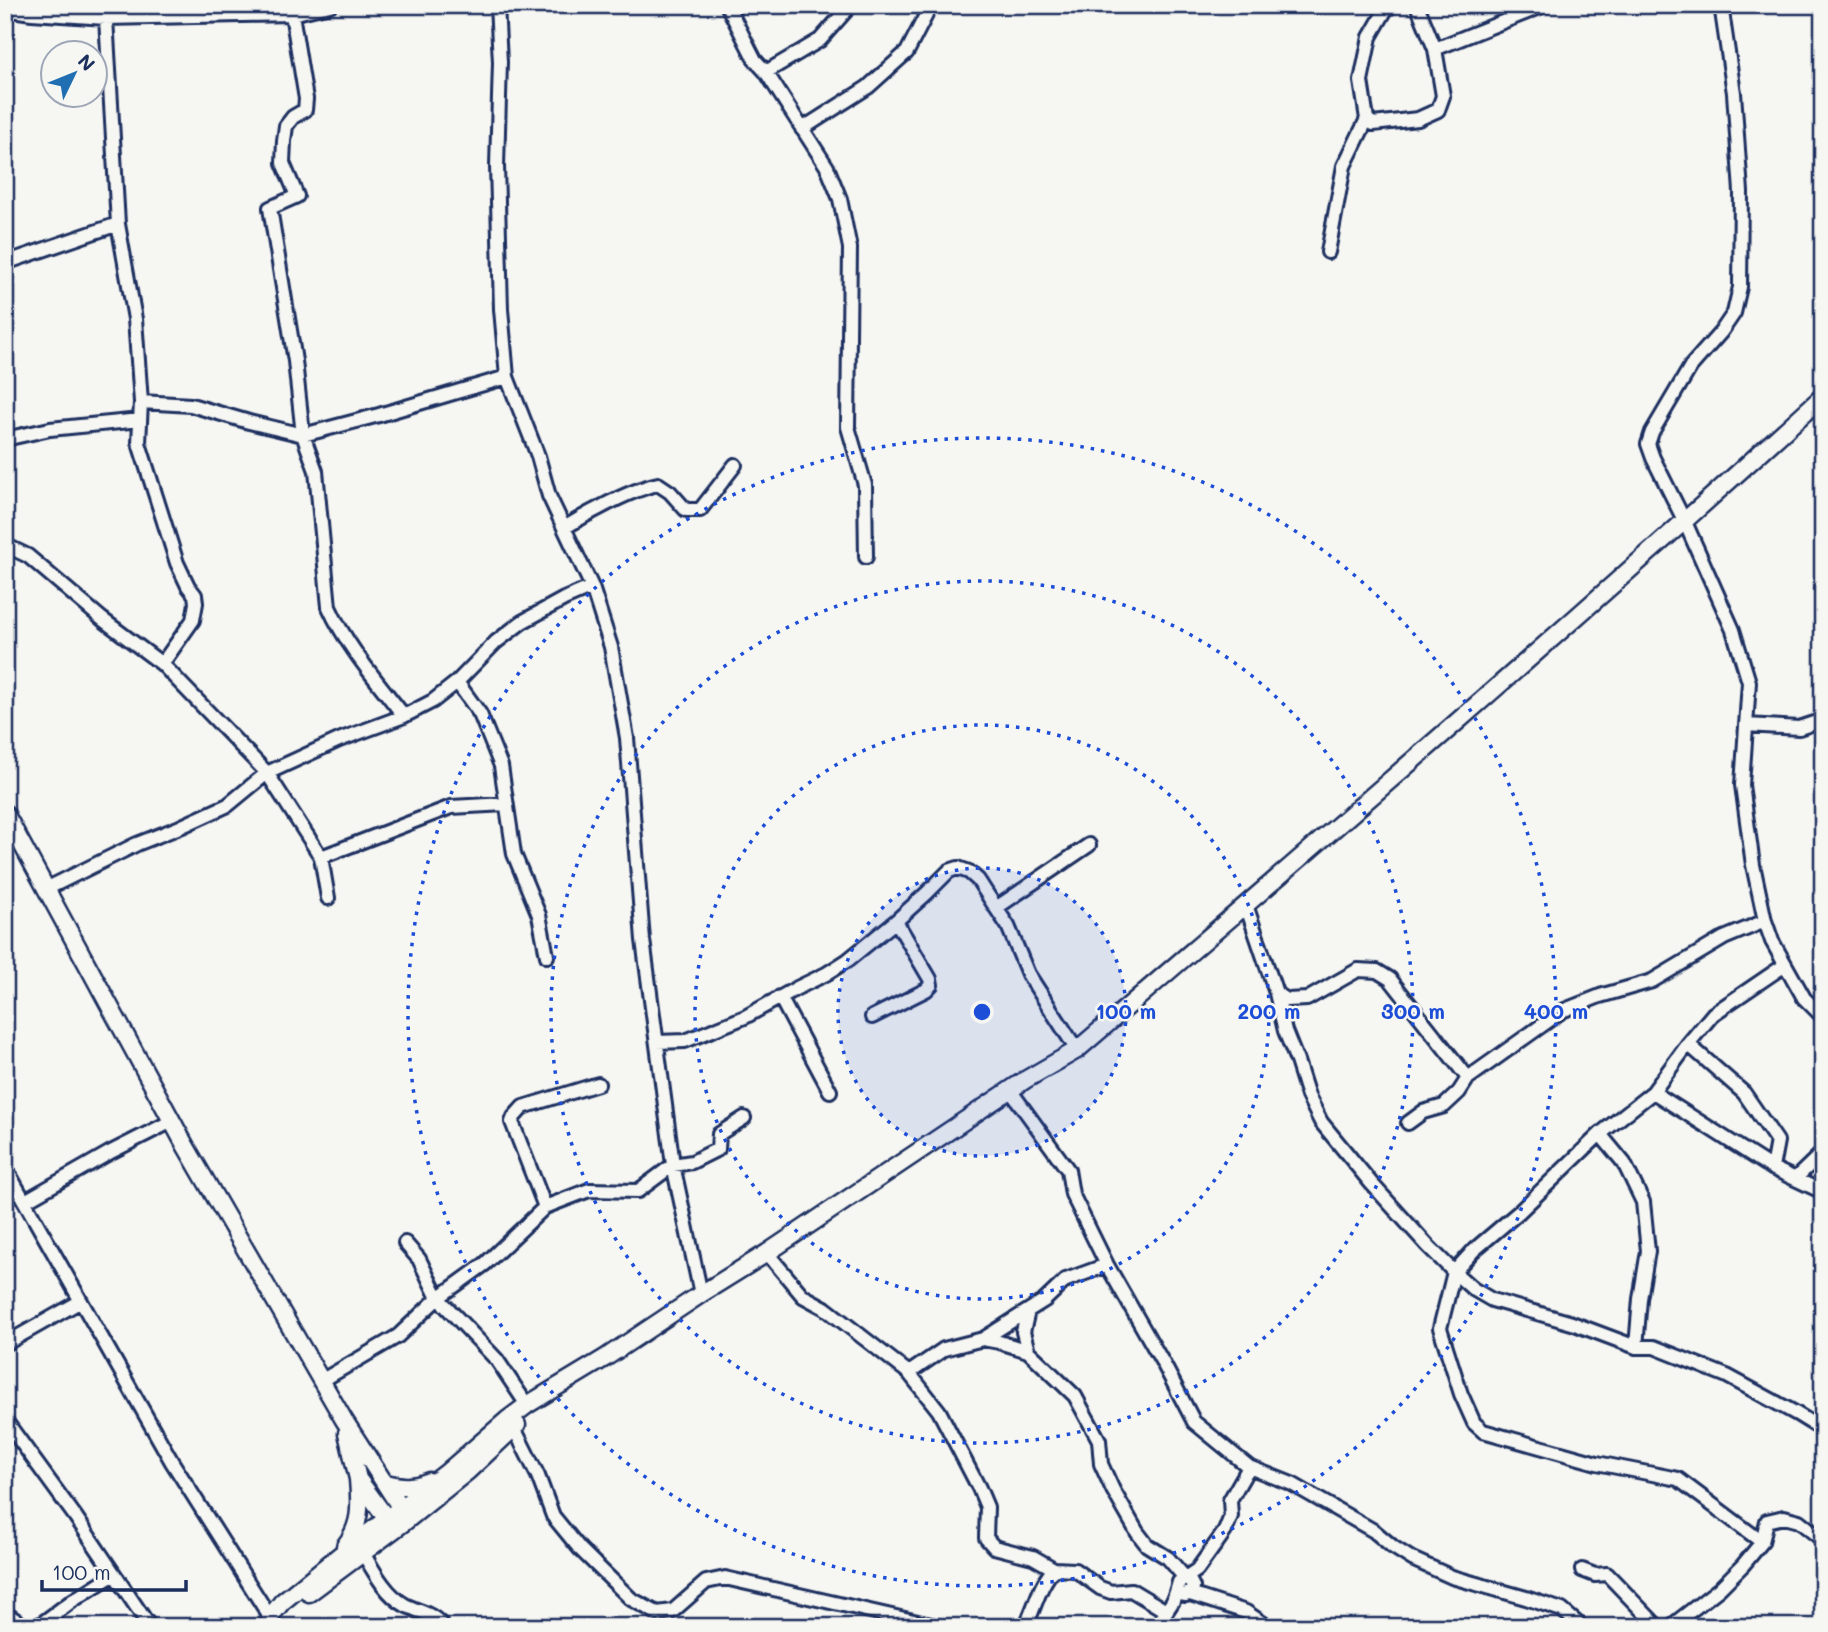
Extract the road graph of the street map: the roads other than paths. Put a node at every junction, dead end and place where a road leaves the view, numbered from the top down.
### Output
1 (330, 5) edge
2 (497, 5) edge
3 (727, 5) edge
4 (851, 5) edge
5 (928, 5) edge
6 (1392, 5) edge
7 (1417, 5) edge
8 (1545, 5) edge
9 (1721, 5) edge
10 (5, 9) edge
11 (292, 10) edge
12 (107, 12) edge
13 (1436, 50) junction
14 (766, 72) junction
15 (1367, 118) junction
16 (802, 129) junction
17 (118, 224) junction
18 (1328, 252) dead end
19 (5, 263) edge
20 (507, 377) junction
21 (1823, 396) edge
22 (141, 402) junction
23 (140, 421) junction
24 (303, 435) junction
25 (5, 439) edge
26 (735, 465) dead end
27 (1685, 522) junction
28 (564, 528) junction
29 (5, 545) edge
30 (866, 557) dead end
31 (592, 587) junction
32 (162, 664) junction
33 (457, 682) junction
34 (404, 716) junction
35 (1823, 720) edge
36 (1746, 725) junction
37 (267, 773) junction
38 (506, 804) junction
39 (5, 813) edge
40 (1089, 845) dead end
41 (321, 857) junction
42 (46, 889) junction
43 (327, 898) dead end
44 (1246, 905) junction
45 (996, 908) junction
46 (896, 920) junction
47 (1765, 921) junction
48 (547, 956) dead end
49 (1785, 965) junction
50 (1276, 993) junction
51 (780, 997) junction
52 (872, 1017) dead end
53 (1823, 1017) edge
54 (657, 1042) junction
55 (1688, 1044) junction
56 (1077, 1050) junction
57 (1468, 1078) junction
58 (598, 1084) dead end
59 (1010, 1090) junction
60 (830, 1091) dead end
61 (1653, 1092) junction
62 (744, 1118) dead end
63 (172, 1121) junction
64 (1408, 1123) dead end
65 (1600, 1134) junction
66 (1823, 1152) edge
67 (673, 1166) junction
68 (5, 1167) edge
69 (1772, 1168) junction
70 (1796, 1178) junction
71 (1823, 1192) edge
72 (25, 1201) junction
73 (545, 1207) junction
74 (405, 1243) dead end
75 (767, 1254) junction
76 (1107, 1265) junction
77 (1454, 1272) junction
78 (701, 1294) junction
79 (438, 1298) junction
80 (81, 1301) junction
81 (1028, 1311) junction
82 (983, 1339) junction
83 (5, 1344) edge
84 (1636, 1347) junction
85 (1028, 1351) junction
86 (909, 1373) junction
87 (321, 1381) junction
88 (568, 1382) junction
89 (527, 1405) junction
90 (5, 1420) edge
91 (344, 1420) junction
92 (514, 1428) junction
93 (1823, 1433) edge
94 (1249, 1466) junction
95 (447, 1472) junction
96 (358, 1479) junction
97 (386, 1483) junction
98 (397, 1520) junction
99 (1823, 1540) edge
100 (1762, 1542) junction
101 (363, 1553) junction
102 (340, 1555) junction
103 (1054, 1569) junction
104 (1582, 1570) dead end
105 (113, 1575) junction
106 (1183, 1589) junction
107 (5, 1614) edge
108 (657, 1614) junction
109 (263, 1622) edge
110 (26, 1627) edge
111 (37, 1627) edge
112 (149, 1627) edge
113 (443, 1627) edge
114 (653, 1627) edge
115 (940, 1627) edge
116 (1024, 1627) edge
117 (1156, 1627) edge
118 (1268, 1627) edge
119 (1582, 1627) edge
120 (1658, 1627) edge
121 (1670, 1627) edge

1 - 11 street
2 - 20 street
3 - 14 street
4 - 14 street
5 - 16 street
6 - 15 street
7 - 13 street
8 - 13 street
9 - 27 street
10 - 12 street
11 - 12 street
11 - 24 street
12 - 17 street
13 - 15 street
14 - 16 street
15 - 18 street
16 - 30 street
17 - 19 street
17 - 22 street
20 - 24 street
20 - 28 street
21 - 27 main road
22 - 23 street
22 - 24 street
23 - 25 street
23 - 32 street
24 - 34 street
26 - 28 street
27 - 36 street
27 - 44 main road
28 - 31 street
29 - 32 street
31 - 33 street
31 - 54 street
32 - 37 street
33 - 34 street
33 - 38 street
34 - 37 street
35 - 36 street
36 - 47 street
37 - 41 street
37 - 42 street
38 - 41 street
38 - 48 street
39 - 42 main road
40 - 45 street
41 - 43 street
42 - 63 main road
44 - 50 street
44 - 56 main road
45 - 46 street
45 - 56 street
46 - 51 street
46 - 52 street
47 - 49 street
47 - 57 street
49 - 53 street
49 - 55 street
50 - 57 street
50 - 77 street
51 - 54 street
51 - 60 street
54 - 67 street
55 - 61 street
55 - 69 street
56 - 59 main road
57 - 64 street
58 - 73 street
59 - 75 main road
59 - 76 street
61 - 65 street
61 - 69 street
62 - 67 street
63 - 72 street
63 - 87 main road
65 - 77 street
65 - 84 street
66 - 70 street
67 - 73 street
67 - 78 street
68 - 72 street
69 - 70 street
70 - 71 street
72 - 80 street
73 - 79 street
74 - 79 street
75 - 78 main road
75 - 86 street
76 - 81 street
76 - 94 street
77 - 84 street
77 - 100 street
78 - 88 main road
79 - 87 street
79 - 89 street
80 - 83 street
80 - 109 street
81 - 82 street
81 - 85 street
82 - 85 street
82 - 86 street
84 - 93 street
85 - 106 street
86 - 103 street
87 - 91 main road
88 - 89 main road
88 - 92 main road
89 - 95 main road
90 - 105 street
91 - 96 main road
91 - 97 main road
92 - 98 main road
92 - 108 street
94 - 106 street
94 - 119 street
95 - 97 main road
95 - 98 main road
96 - 98 main road
96 - 102 main road
97 - 98 main road
98 - 101 main road
98 - 102 main road
99 - 100 street
100 - 121 street
101 - 109 main road
101 - 113 street
102 - 109 main road
103 - 106 street
103 - 116 street
104 - 120 street
105 - 111 street
105 - 112 street
106 - 117 street
106 - 118 street
107 - 110 street
108 - 114 street
108 - 115 street

